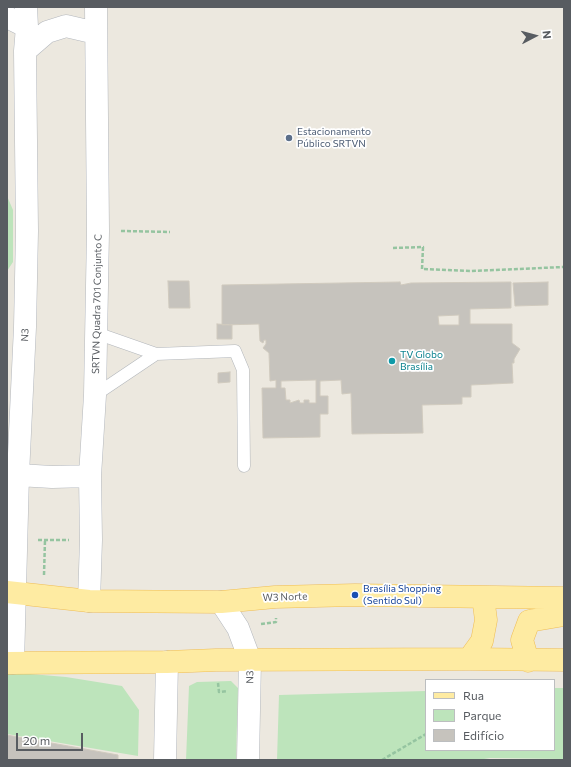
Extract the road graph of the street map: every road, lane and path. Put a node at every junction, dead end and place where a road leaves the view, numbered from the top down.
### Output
1 (96, 7) edge
2 (7, 17) edge
3 (27, 17) edge
4 (96, 33) junction
5 (25, 51) junction
6 (98, 231) junction
7 (170, 232) dead end
8 (393, 248) dead end
9 (564, 267) edge
10 (96, 333) junction
11 (156, 354) junction
12 (95, 394) junction
13 (244, 466) dead end
14 (18, 475) junction
15 (90, 476) junction
16 (16, 538) junction
17 (91, 540) junction
18 (11, 592) edge
19 (483, 597) junction
20 (564, 598) edge
21 (89, 601) junction
22 (221, 602) junction
23 (564, 614) edge
24 (469, 659) junction
25 (250, 660) junction
26 (564, 660) edge
27 (528, 661) junction
28 (167, 662) junction
29 (10, 663) edge
30 (425, 735) edge
31 (162, 758) edge
32 (248, 760) edge
33 (382, 760) edge

1 - 4 street, SRTVN Quadra 701 Conjunto C
2 - 3 street
3 - 5 street, N3
4 - 5 street
4 - 6 street, SRTVN Quadra 701 Conjunto C
5 - 14 street, N3
6 - 7 path
6 - 10 street, SRTVN Quadra 701 Conjunto C
8 - 9 path
10 - 11 lane
10 - 12 street, SRTVN Quadra 701 Conjunto C
11 - 12 lane
11 - 13 lane
12 - 15 street, SRTVN Quadra 701 Conjunto C
14 - 15 street
14 - 16 street, N3
15 - 17 street, SRTVN Quadra 701 Conjunto C
16 - 17 path
16 - 18 street, N3
17 - 21 street, SRTVN Quadra 701 Conjunto C
18 - 21 main road, W3 Norte
18 - 29 street, N3
19 - 20 main road, W3 Norte
19 - 22 main road, W3 Norte
19 - 24 main road
21 - 22 main road, W3 Norte
22 - 25 street, N3
23 - 27 main road
24 - 25 main road
24 - 27 main road
25 - 28 main road
25 - 32 street, N3
26 - 27 main road
28 - 29 main road
28 - 31 street
30 - 33 path

